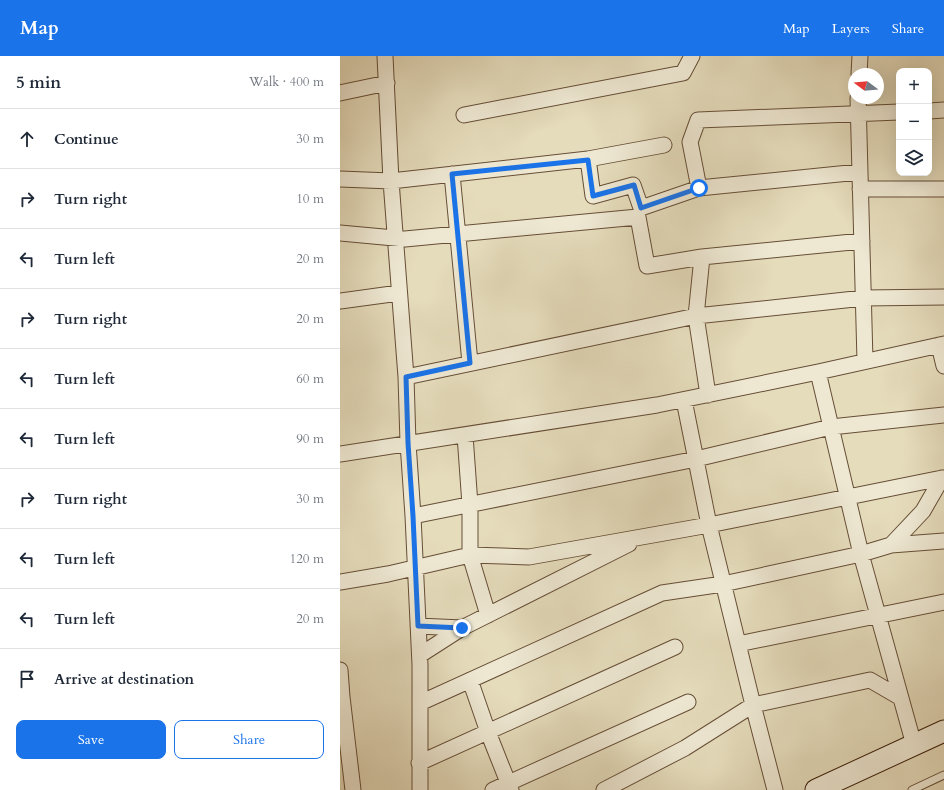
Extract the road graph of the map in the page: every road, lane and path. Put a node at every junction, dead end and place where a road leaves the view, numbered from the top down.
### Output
1 (385, 56) edge
2 (683, 56) edge
3 (692, 56) edge
4 (860, 56) edge
5 (859, 68) edge
6 (683, 73) junction
7 (387, 83) junction
8 (340, 92) edge
9 (858, 105) edge
10 (944, 110) edge
11 (896, 111) edge
12 (932, 111) edge
13 (464, 115) dead end
14 (664, 145) dead end
15 (588, 160) junction
16 (859, 172) junction
17 (452, 174) junction
18 (340, 179) edge
19 (391, 180) junction
20 (699, 188) junction
21 (860, 189) junction
22 (944, 189) edge
23 (340, 232) edge
24 (458, 234) junction
25 (396, 238) junction
26 (862, 241) junction
27 (702, 257) junction
28 (399, 293) junction
29 (944, 297) edge
30 (864, 298) junction
31 (340, 301) edge
32 (696, 316) junction
33 (942, 344) edge
34 (866, 361) junction
35 (470, 363) junction
36 (944, 366) edge
37 (818, 372) junction
38 (406, 377) junction
39 (708, 395) junction
40 (684, 400) junction
41 (944, 415) edge
42 (831, 427) junction
43 (465, 435) junction
44 (408, 443) junction
45 (340, 454) edge
46 (696, 459) junction
47 (943, 478) edge
48 (847, 497) junction
49 (470, 505) junction
50 (413, 516) junction
51 (709, 525) junction
52 (644, 536) junction
53 (944, 541) edge
54 (891, 545) junction
55 (470, 554) junction
56 (861, 554) junction
57 (415, 568) junction
58 (340, 582) edge
59 (723, 584) junction
60 (944, 602) edge
61 (488, 615) junction
62 (877, 616) junction
63 (418, 626) junction
64 (462, 628) junction
65 (738, 644) junction
66 (675, 647) dead end
67 (420, 655) junction
68 (340, 670) edge
69 (470, 680) junction
70 (341, 697) edge
71 (901, 698) junction
72 (688, 702) dead end
73 (420, 703) junction
74 (753, 705) junction
75 (944, 731) edge
76 (488, 732) junction
77 (914, 745) junction
78 (419, 763) junction
79 (944, 775) edge
80 (509, 787) edge
81 (353, 790) edge
82 (420, 790) edge
83 (493, 790) edge
84 (604, 790) edge
85 (775, 790) edge
86 (816, 790) edge
87 (912, 790) edge

1 - 7 street
2 - 6 street
3 - 6 street
4 - 5 street
6 - 13 street
7 - 8 street
7 - 19 street
9 - 11 street
9 - 16 street
9 - 20 street
10 - 12 street
14 - 15 street
15 - 17 street
15 - 20 street
16 - 20 street
16 - 21 street
17 - 19 street
17 - 24 street
18 - 19 street
19 - 25 street
21 - 22 street
21 - 26 street
23 - 25 street
24 - 25 street
24 - 27 street
24 - 35 street
25 - 28 street
26 - 27 street
26 - 30 street
27 - 32 street
28 - 31 street
28 - 38 street
29 - 30 street
30 - 32 street
30 - 34 street
32 - 35 street
32 - 39 street
33 - 34 street
33 - 36 street
34 - 37 street
35 - 38 street
37 - 39 street
37 - 42 street
38 - 44 street
39 - 40 street
40 - 43 street
40 - 46 street
41 - 42 street
42 - 46 street
42 - 48 street
43 - 44 street
43 - 49 street
44 - 45 street
44 - 50 street
46 - 49 street
46 - 51 street
47 - 48 street
47 - 54 street
48 - 51 street
48 - 56 street
49 - 50 street
49 - 55 street
50 - 57 street
51 - 52 street
51 - 59 street
52 - 55 street
52 - 61 street
53 - 54 street
54 - 56 street
55 - 57 street
55 - 61 street
56 - 59 street
56 - 62 street
57 - 58 street
57 - 63 street
59 - 65 street
59 - 69 street
60 - 62 street
61 - 64 street
62 - 65 street
62 - 71 street
63 - 64 street
63 - 67 street
64 - 67 street
65 - 74 street
66 - 76 street
67 - 73 street
68 - 70 street
69 - 73 street
69 - 76 street
70 - 81 street
71 - 74 street
71 - 77 street
72 - 80 street
73 - 78 street
74 - 84 street
74 - 85 street
75 - 77 main road
76 - 78 street
76 - 80 street
77 - 86 main road
78 - 82 street
79 - 87 lane
80 - 83 street

